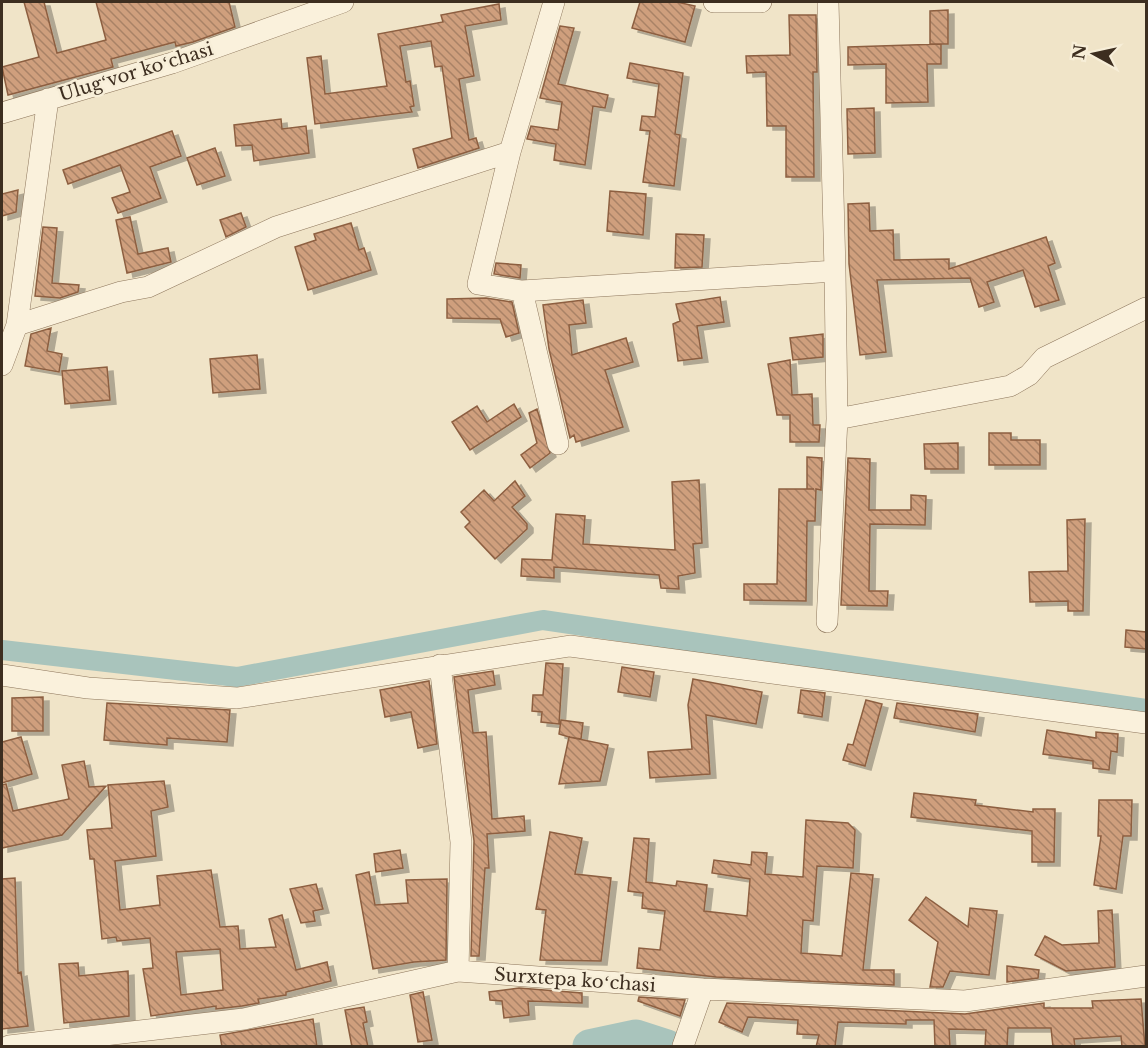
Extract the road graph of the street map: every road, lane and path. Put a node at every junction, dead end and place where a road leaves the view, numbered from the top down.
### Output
1 (343, 2) edge
2 (554, 2) edge
3 (714, 2) edge
4 (761, 2) edge
5 (828, 2) edge
6 (48, 99) junction
7 (2, 113) edge
8 (510, 152) junction
9 (835, 271) junction
10 (522, 291) junction
11 (1146, 308) edge
12 (17, 325) junction
13 (2, 365) edge
14 (837, 419) junction
15 (558, 444) dead end
16 (827, 622) dead end
17 (440, 664) junction
18 (2, 675) edge
19 (1146, 723) edge
20 (458, 971) junction
21 (1146, 976) edge
22 (703, 989) junction
23 (683, 1045) edge
24 (9, 1047) edge

1 - 6 street, Ulugʻvor koʻchasi
2 - 8 street
3 - 4 street
5 - 9 street
6 - 7 street
6 - 12 street, Ulugʻvor koʻchasi
8 - 10 street
8 - 12 street
9 - 10 street
9 - 14 street
10 - 15 street
11 - 14 street
12 - 13 street, Ulugʻvor koʻchasi
14 - 16 street
17 - 18 street
17 - 19 street
17 - 20 street
20 - 22 street, Surxtepa koʻchasi
20 - 24 street, Surxtepa koʻchasi
21 - 22 street, Surxtepa koʻchasi
22 - 23 street

